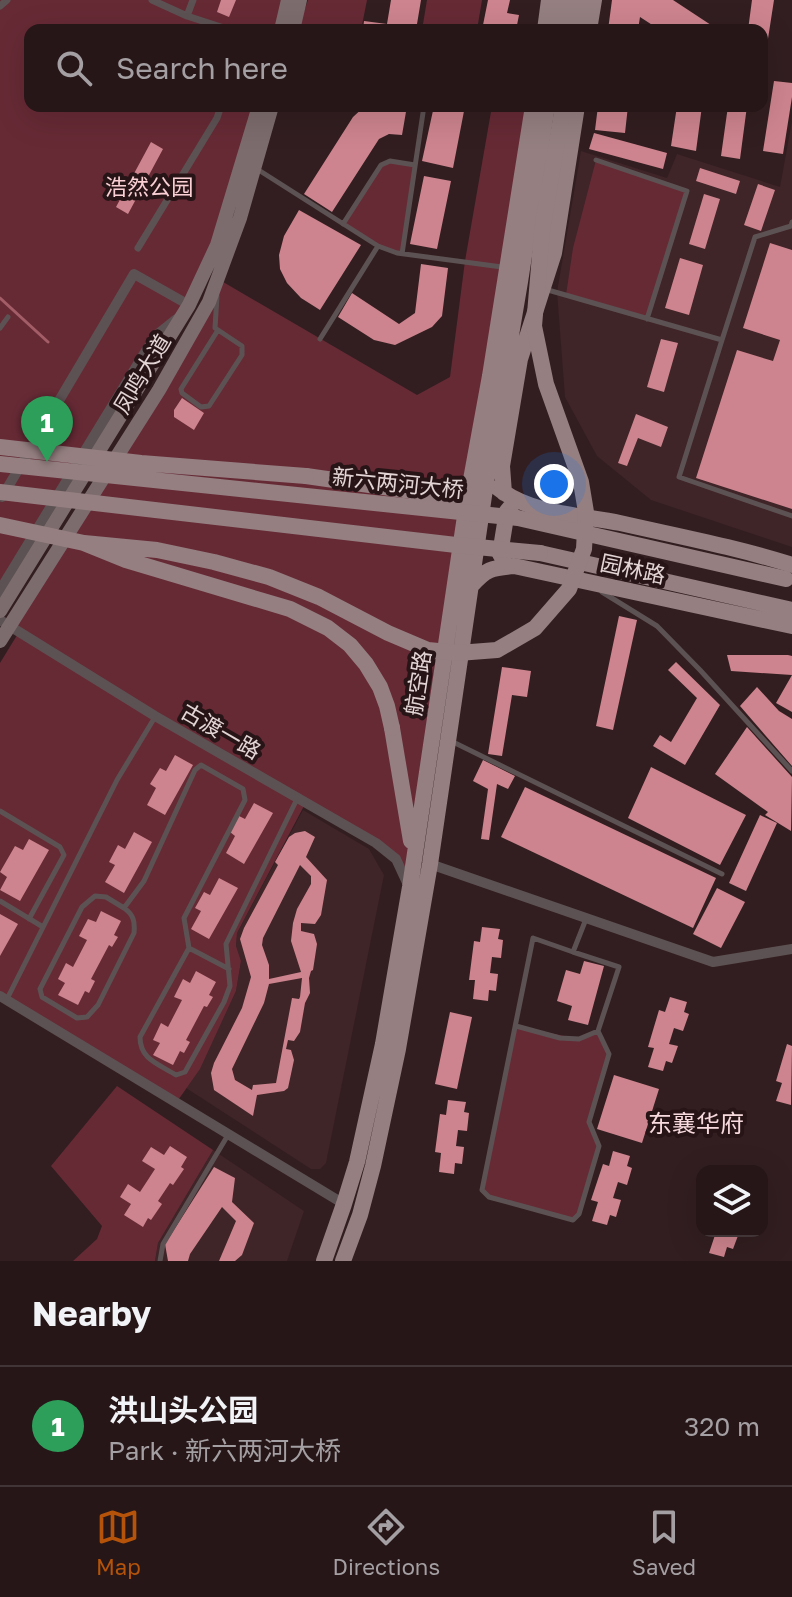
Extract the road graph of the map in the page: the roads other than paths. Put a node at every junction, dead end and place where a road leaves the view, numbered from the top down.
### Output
1 (7, 0) edge
2 (152, 0) edge
3 (193, 0) edge
4 (288, 0) edge
5 (300, 0) edge
6 (549, 0) edge
7 (564, 0) edge
8 (580, 0) edge
9 (594, 0) edge
10 (0, 6) edge
11 (187, 16) junction
12 (212, 24) edge
13 (282, 24) edge
14 (294, 24) edge
15 (546, 24) edge
16 (560, 24) edge
17 (576, 24) edge
18 (590, 24) edge
19 (219, 112) edge
20 (257, 112) edge
21 (270, 112) edge
22 (423, 112) edge
23 (532, 112) edge
24 (546, 112) edge
25 (562, 112) edge
26 (576, 112) edge
27 (596, 160) dead end
28 (415, 165) junction
29 (255, 167) junction
30 (792, 222) edge
31 (343, 224) junction
32 (378, 246) junction
33 (138, 248) dead end
34 (402, 254) junction
35 (507, 267) junction
36 (218, 279) junction
37 (543, 288) junction
38 (186, 310) junction
39 (8, 317) dead end
40 (647, 319) junction
41 (0, 328) edge
42 (218, 330) junction
43 (320, 339) dead end
44 (722, 340) junction
45 (0, 447) edge
46 (0, 464) edge
47 (488, 466) junction
48 (0, 492) edge
49 (504, 493) junction
50 (468, 499) junction
51 (0, 500) edge
52 (521, 502) junction
53 (792, 516) edge
54 (0, 525) edge
55 (84, 543) junction
56 (511, 566) junction
57 (790, 575) edge
58 (584, 581) junction
59 (471, 586) junction
60 (0, 592) edge
61 (785, 608) edge
62 (0, 611) edge
63 (5, 623) edge
64 (792, 626) edge
65 (0, 641) edge
66 (155, 716) junction
67 (448, 740) junction
68 (792, 771) edge
69 (297, 799) junction
70 (0, 811) edge
71 (414, 859) junction
72 (430, 864) junction
73 (722, 874) dead end
74 (410, 887) junction
75 (0, 901) edge
76 (124, 908) junction
77 (586, 918) junction
78 (29, 919) junction
79 (43, 927) junction
80 (189, 948) junction
81 (792, 949) edge
82 (573, 952) junction
83 (230, 969) junction
84 (3, 1001) edge
85 (516, 1026) junction
86 (598, 1031) junction
87 (228, 1135) junction
88 (344, 1204) junction
89 (160, 1261) edge
90 (324, 1261) edge
91 (343, 1261) edge

1 - 10 street
2 - 11 street
3 - 11 street
4 - 13 main road
5 - 14 main road
6 - 15 main road
7 - 16 main road
8 - 17 main road
9 - 18 main road
11 - 12 street
19 - 33 street
20 - 38 main road, 凤鸣大道
21 - 29 main road, 凤鸣大道
22 - 28 lane
23 - 35 main road, 航空路
24 - 47 main road, 航空路
25 - 55 main road, bridge
26 - 37 main road
27 - 40 lane
28 - 31 lane
28 - 34 lane
29 - 31 lane
29 - 36 main road, 凤鸣大道
30 - 44 lane
31 - 32 lane
32 - 34 lane
32 - 43 lane
34 - 35 lane
35 - 50 main road, 航空路
36 - 42 lane
36 - 63 main road, 凤鸣大道
37 - 40 lane
37 - 49 main road
38 - 51 street
38 - 60 street
38 - 62 main road, 凤鸣大道
39 - 41 lane
40 - 44 lane
42 - 42 lane
44 - 53 lane
45 - 50 main road, bridge
46 - 57 main road, 新六两河大桥, bridge
47 - 49 main road
47 - 59 main road, 航空路
48 - 61 main road, bridge
49 - 52 main road, 园林路
50 - 71 main road, 航空路
52 - 56 main road
52 - 57 main road, 园林路
54 - 55 main road, bridge
55 - 71 main road, bridge
56 - 58 main road, 园林路
56 - 59 main road
58 - 64 main road, 园林路
58 - 68 lane
59 - 67 main road, 航空路
63 - 65 main road, 凤鸣大道
63 - 66 street, 古渡一路
66 - 69 street, 古渡一路
66 - 79 lane
67 - 72 main road, 航空路
67 - 73 lane
69 - 74 street, 古渡一路
69 - 83 lane
70 - 78 lane
71 - 74 main road, 航空路
72 - 77 street
72 - 91 main road, 航空路
74 - 88 main road, 航空路
75 - 78 lane
76 - 76 lane
76 - 80 lane
77 - 81 street
77 - 82 lane
78 - 79 lane
79 - 84 lane
80 - 83 lane
80 - 83 lane
82 - 85 lane
82 - 86 lane
84 - 87 street
85 - 86 lane
85 - 86 lane
87 - 88 street
87 - 89 lane
88 - 90 main road, 航空路

